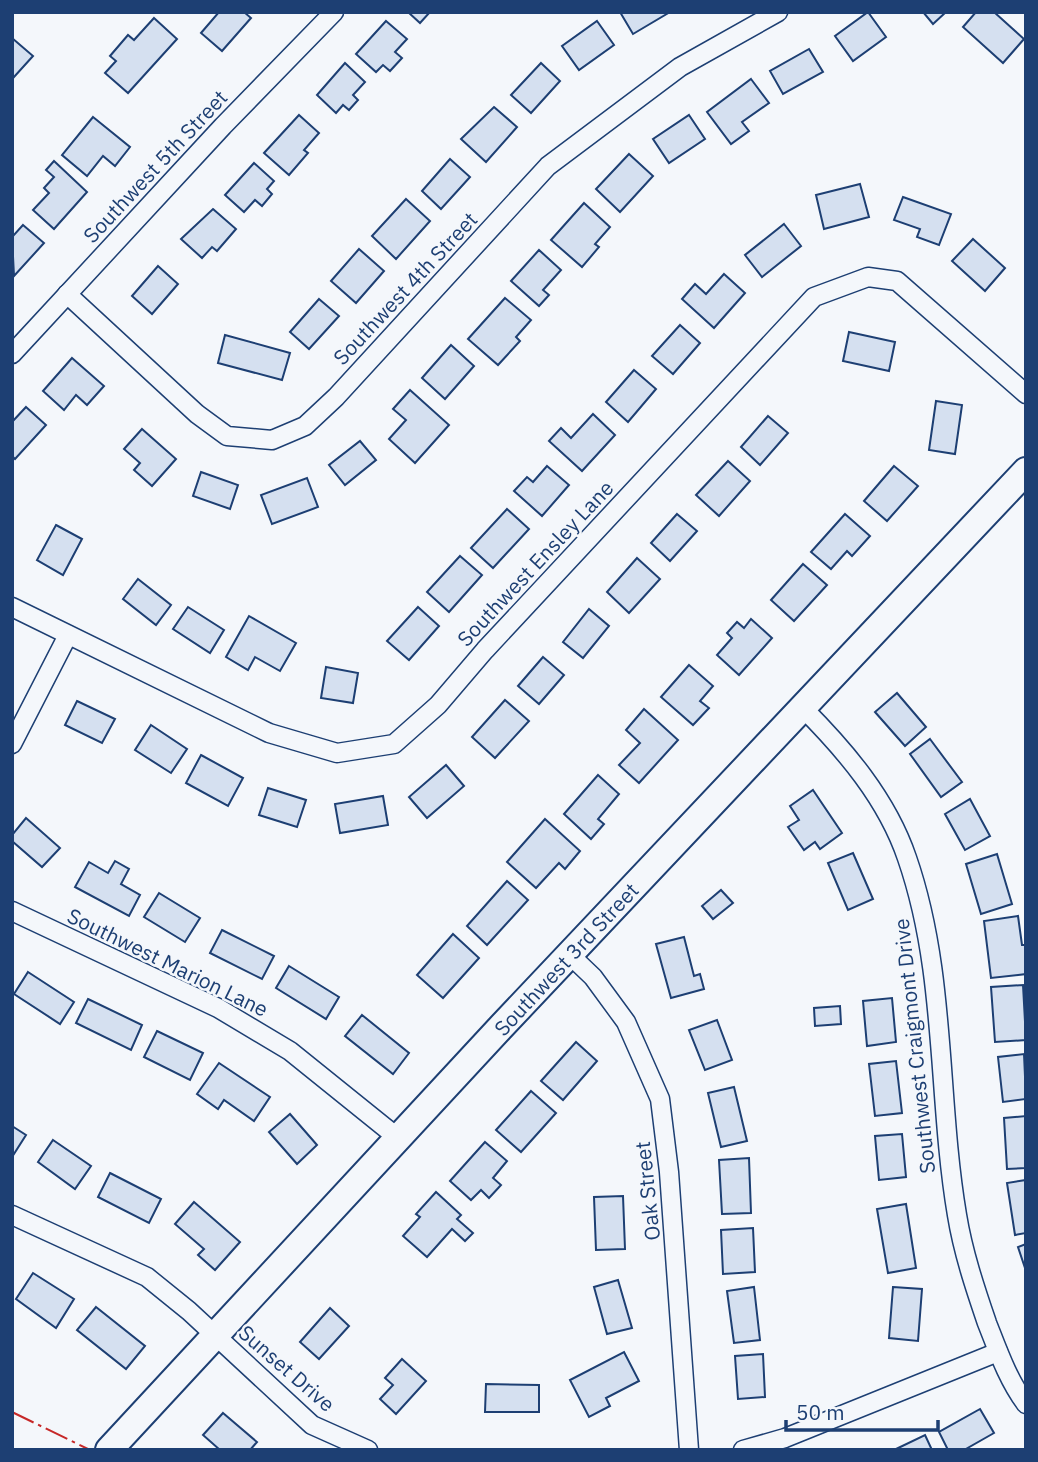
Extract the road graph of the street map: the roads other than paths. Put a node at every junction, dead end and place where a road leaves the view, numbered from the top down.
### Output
1 (334, 12) edge
2 (778, 12) edge
3 (67, 294) junction
4 (12, 354) edge
5 (1026, 394) edge
6 (1026, 471) edge
7 (12, 607) edge
8 (68, 635) junction
9 (802, 707) junction
10 (12, 744) edge
11 (12, 911) edge
12 (570, 955) junction
13 (398, 1138) junction
14 (12, 1215) edge
15 (215, 1335) junction
16 (998, 1352) junction
17 (1026, 1404) edge
18 (109, 1450) edge
19 (368, 1450) edge
20 (689, 1450) edge
21 (743, 1450) edge

1 - 3 street, Southwest 5th Street
2 - 3 street, Southwest 4th Street
3 - 4 street, Southwest 5th Street
5 - 8 street, Southwest Ensley Lane
6 - 9 main road, Southwest 3rd Street
7 - 8 street, Southwest Ensley Lane
8 - 10 street
9 - 12 main road, Southwest 3rd Street
9 - 16 street, Southwest Craigmont Drive
11 - 13 street, Southwest Marion Lane
12 - 13 main road, Southwest 3rd Street
12 - 20 street, Oak Street
13 - 15 main road, Southwest 3rd Street
14 - 15 street, Sunset Drive
15 - 18 main road, Southwest 3rd Street
15 - 19 street, Sunset Drive
16 - 17 street, Southwest Craigmont Drive
16 - 21 street

